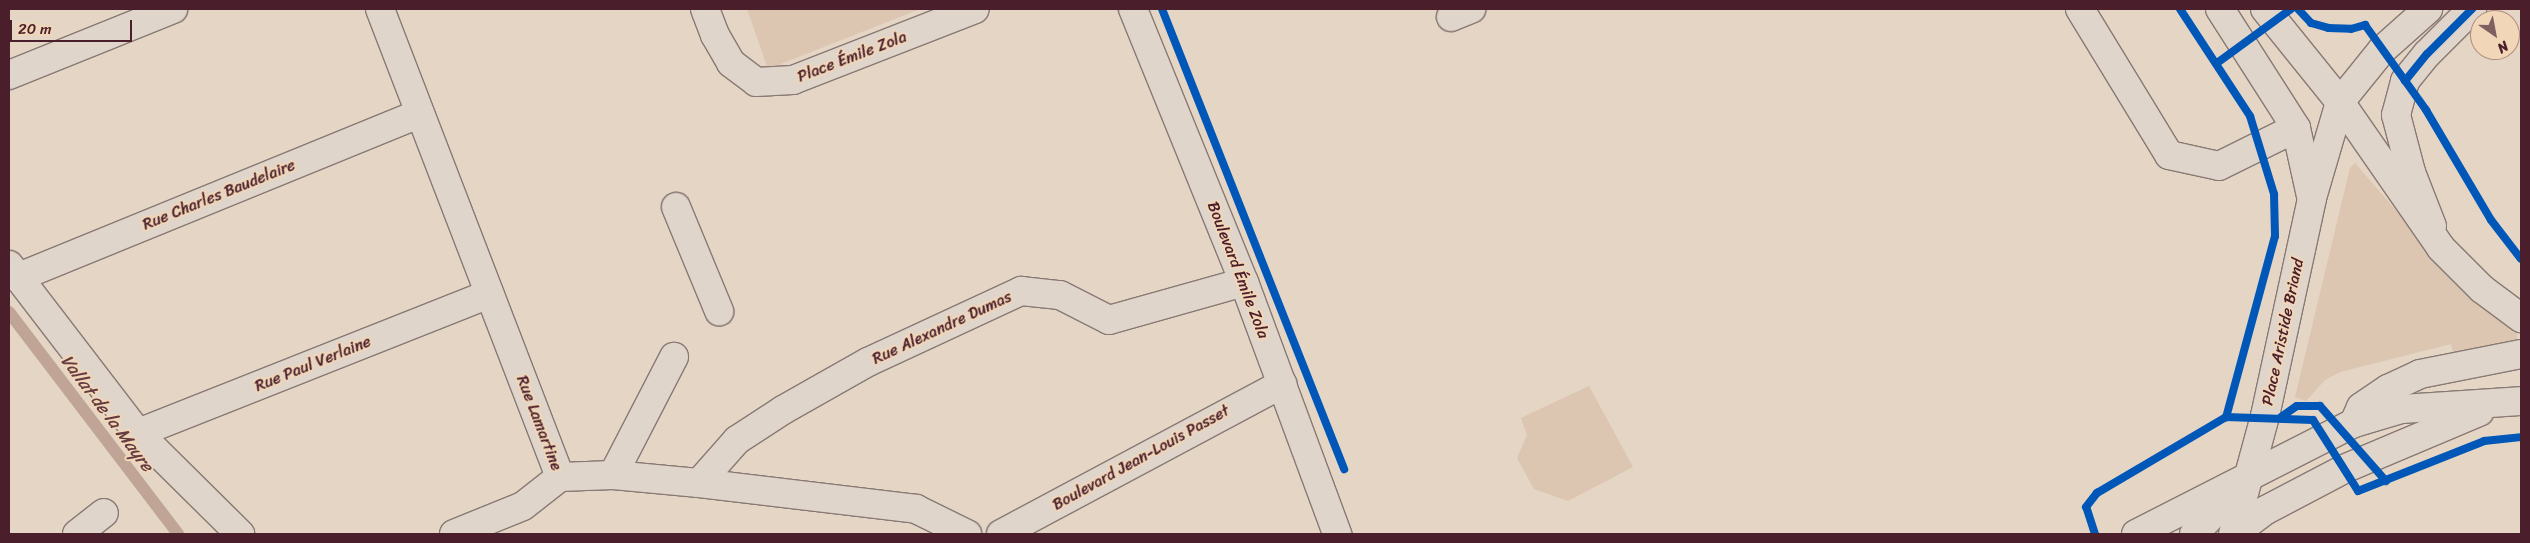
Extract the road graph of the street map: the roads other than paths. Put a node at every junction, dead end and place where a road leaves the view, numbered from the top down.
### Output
1 (173, 9) edge
2 (380, 9) edge
3 (705, 9) edge
4 (975, 9) edge
5 (1134, 9) edge
6 (2080, 9) edge
7 (2220, 9) edge
8 (2265, 9) edge
9 (2428, 9) edge
10 (2472, 9) edge
11 (9, 75) edge
12 (2340, 102) junction
13 (420, 114) junction
14 (2296, 128) junction
15 (2312, 198) junction
16 (676, 207) dead end
17 (2441, 248) junction
18 (14, 271) edge
19 (1244, 282) junction
20 (488, 294) junction
21 (719, 311) dead end
22 (2521, 318) edge
23 (2521, 354) edge
24 (674, 357) dead end
25 (1282, 384) junction
26 (2512, 402) edge
27 (2354, 423) junction
28 (138, 433) junction
29 (613, 476) junction
30 (560, 477) junction
31 (2247, 479) junction
32 (699, 482) junction
33 (104, 513) dead end
34 (77, 534) edge
35 (240, 534) edge
36 (454, 534) edge
37 (967, 534) edge
38 (1001, 534) edge
39 (1337, 534) edge
40 (2136, 534) edge
41 (2194, 534) edge
42 (2233, 534) edge

1 - 11 street
2 - 13 street, Rue Lamartine
3 - 4 street, Place Émile Zola
5 - 19 street, Boulevard Émile Zola
6 - 14 street
7 - 14 street
8 - 12 street
9 - 12 street
10 - 17 street
12 - 15 street, Place Aristide Briand
12 - 17 street
13 - 18 street, Rue Charles Baudelaire
13 - 20 street, Rue Lamartine
14 - 15 street
15 - 31 street, Place Aristide Briand
16 - 21 street
17 - 22 street
18 - 28 street
19 - 25 street, Boulevard Émile Zola
19 - 32 street, Rue Alexandre Dumas
20 - 28 street, Rue Paul Verlaine
20 - 30 street, Rue Lamartine
23 - 27 street
24 - 29 street
25 - 38 street, Boulevard Jean-Louis Passet
25 - 39 street, Boulevard Émile Zola
26 - 27 street
26 - 42 street
27 - 31 street
28 - 35 street
29 - 30 street, Rue Lamartine
29 - 32 street, Rue Lamartine
30 - 36 street
31 - 40 street
31 - 41 street, Place Aristide Briand
31 - 42 street
32 - 37 street, Rue Lamartine
33 - 34 street

